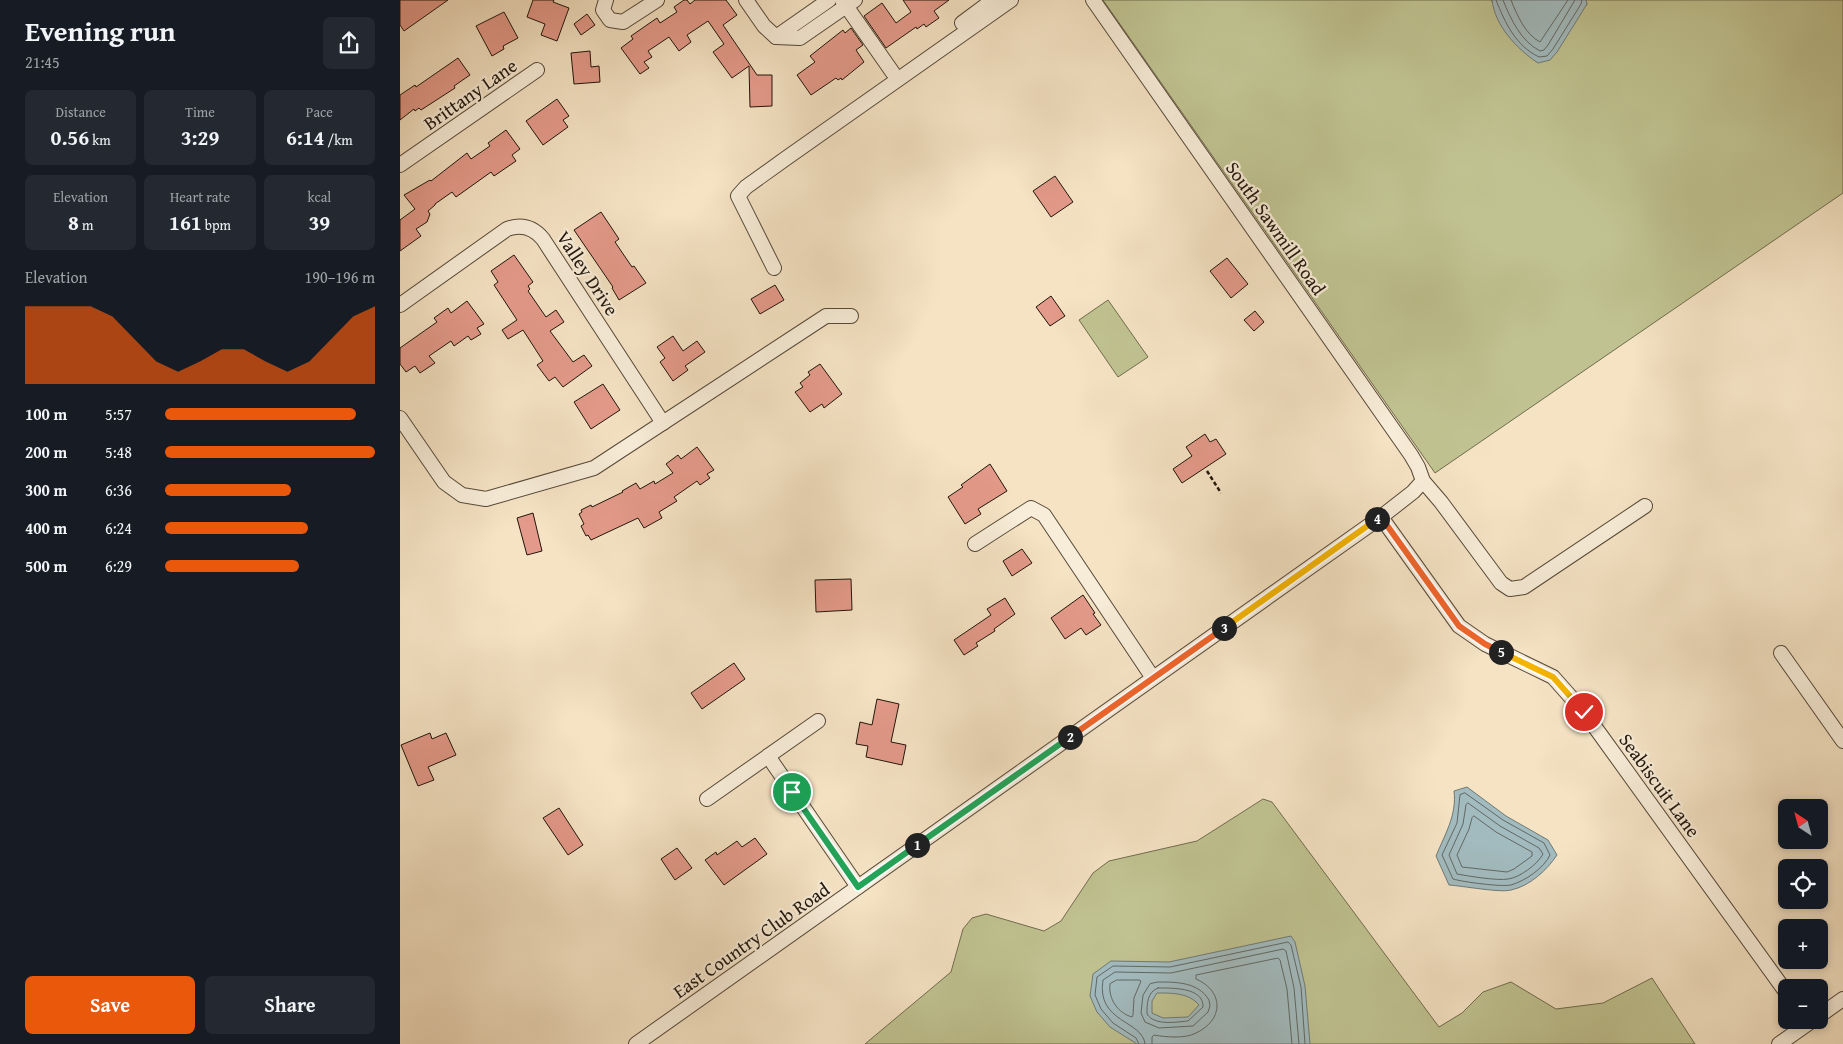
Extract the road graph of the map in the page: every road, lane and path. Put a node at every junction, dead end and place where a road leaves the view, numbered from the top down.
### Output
1 (606, 0) edge
2 (657, 0) edge
3 (746, 0) edge
4 (828, 0) edge
5 (993, 0) edge
6 (1011, 0) edge
7 (1093, 0) edge
8 (848, 2) edge
9 (776, 37) junction
10 (537, 70) dead end
11 (893, 73) junction
12 (819, 124) dead end
13 (400, 165) edge
14 (774, 268) dead end
15 (400, 305) edge
16 (851, 316) dead end
17 (400, 418) edge
18 (662, 423) junction
19 (1207, 471) dead end
20 (1423, 481) junction
21 (1221, 493) dead end
22 (1645, 506) dead end
23 (1381, 517) junction
24 (975, 544) dead end
25 (1781, 653) dead end
26 (1153, 678) junction
27 (818, 721) dead end
28 (1843, 741) edge
29 (768, 756) junction
30 (706, 799) dead end
31 (858, 887) junction
32 (1778, 981) edge
33 (1843, 999) edge
34 (1828, 1009) edge
35 (1799, 1029) edge
36 (636, 1044) edge
37 (1779, 1044) edge

1 - 2 street
3 - 9 street
4 - 9 street
5 - 11 street
6 - 14 street
7 - 20 street, South Sawmill Road
8 - 9 street
8 - 11 street
10 - 13 street, Brittany Lane
11 - 12 street
15 - 18 street, Valley Drive
16 - 18 street
17 - 18 street
19 - 21 path
20 - 22 street, South Sawmill Road
20 - 23 street, East Country Club Road
23 - 26 street, East Country Club Road
23 - 32 street, Seabiscuit Lane
24 - 26 street
25 - 28 street
26 - 31 street, East Country Club Road
27 - 29 street
29 - 30 street
29 - 31 street
31 - 36 street, East Country Club Road
33 - 34 street
35 - 37 street

